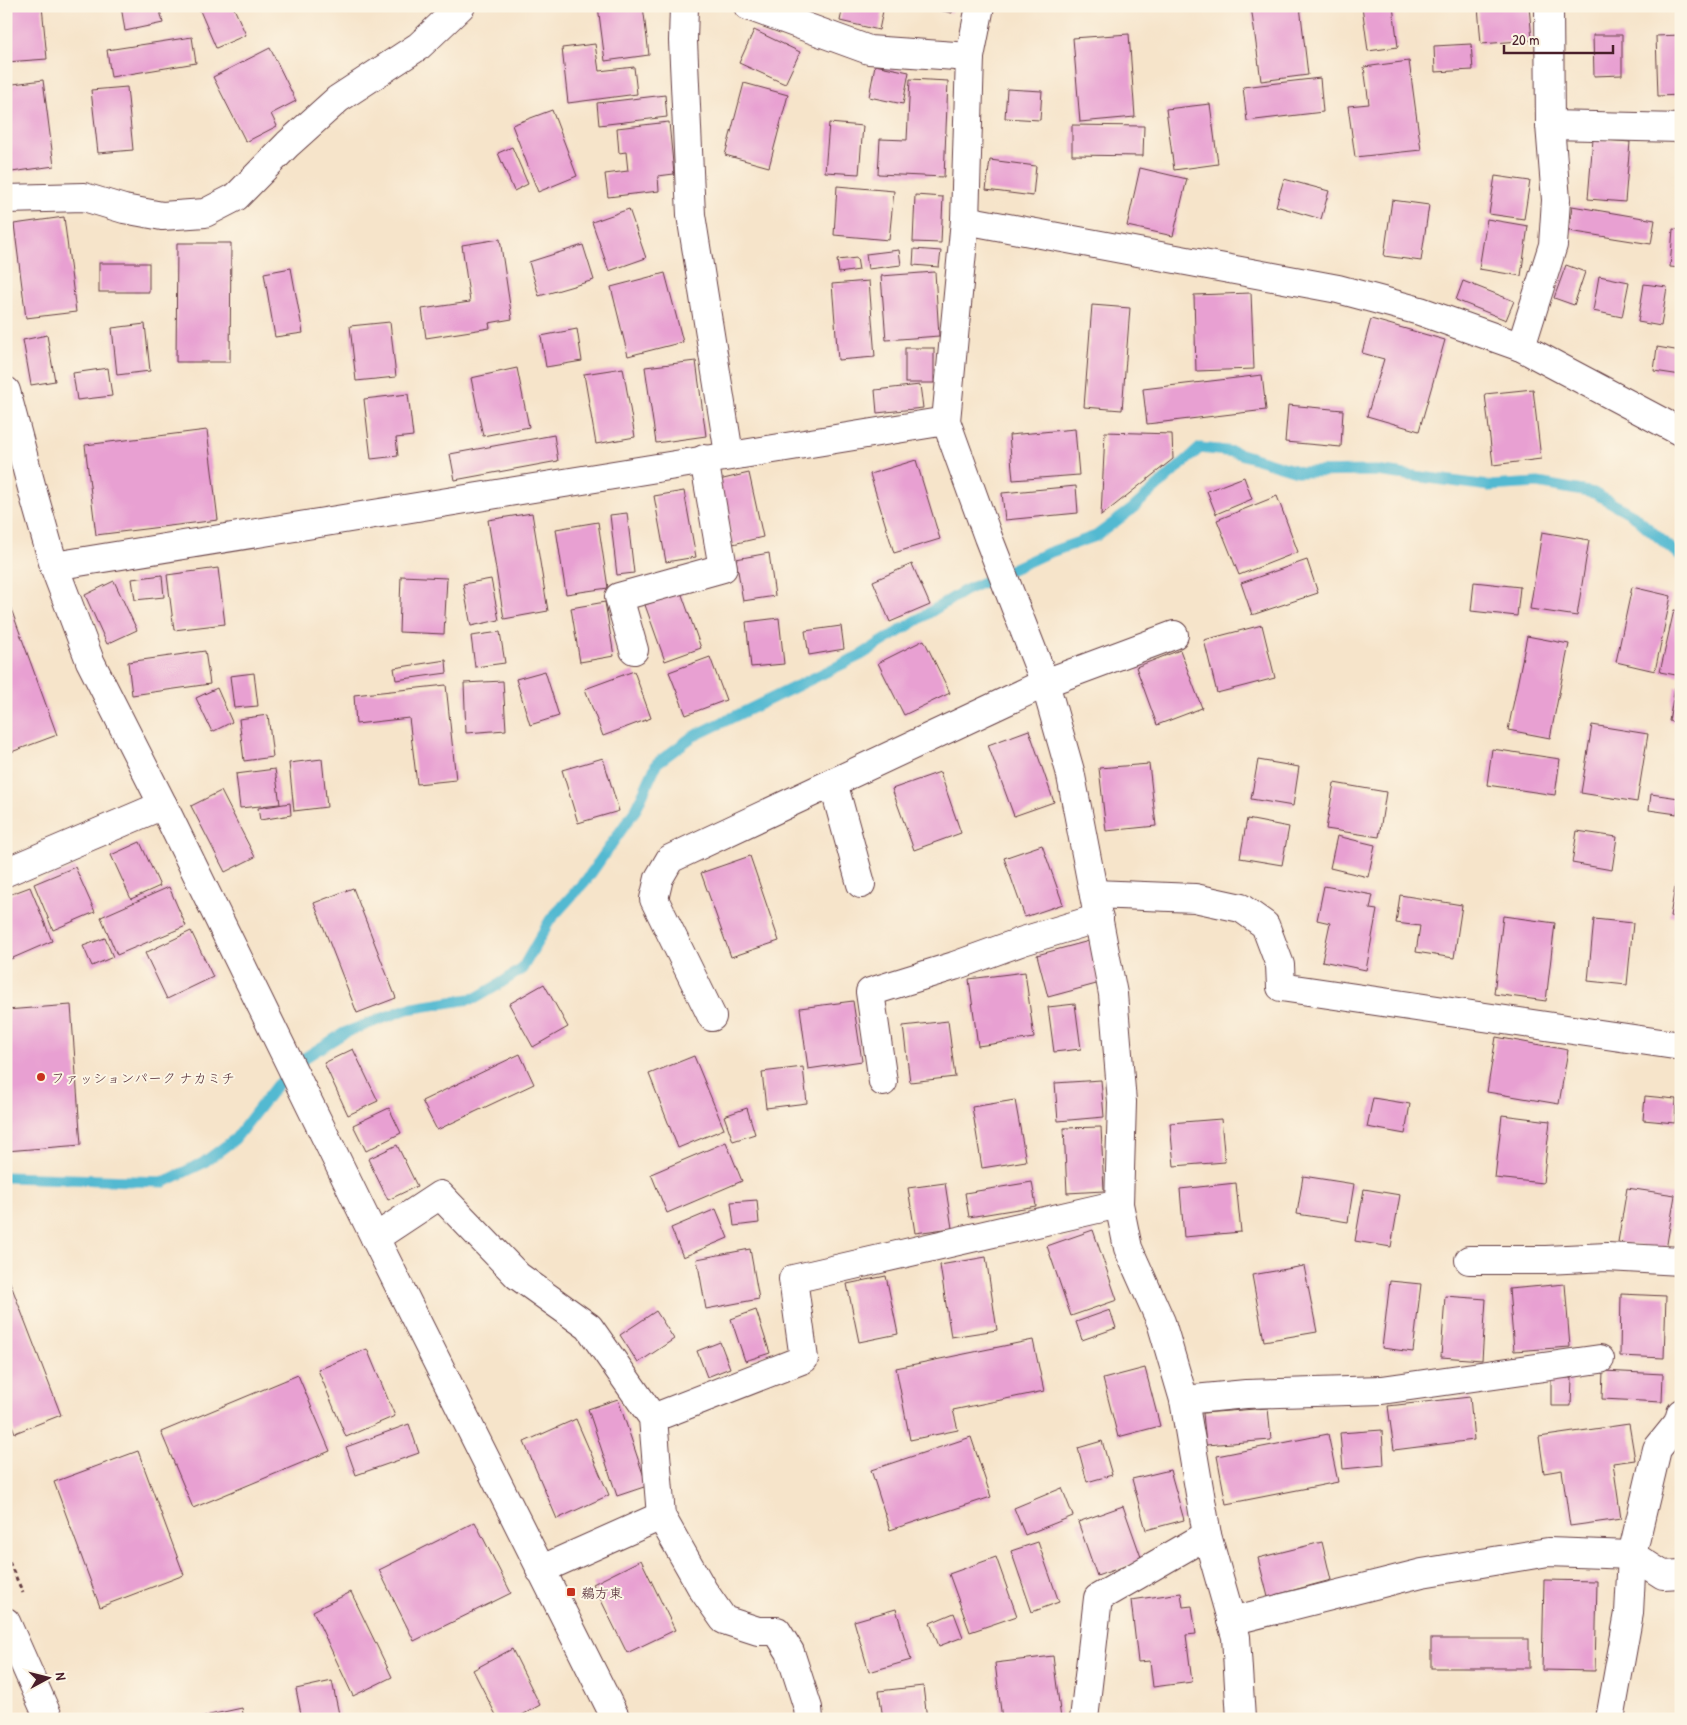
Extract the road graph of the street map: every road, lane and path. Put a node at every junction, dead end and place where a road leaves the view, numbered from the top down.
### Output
1 (461, 6) edge
2 (684, 6) edge
3 (748, 6) edge
4 (980, 6) edge
5 (1549, 6) edge
6 (970, 56) junction
7 (1550, 125) junction
8 (1681, 128) edge
9 (6, 199) edge
10 (965, 220) junction
11 (1521, 347) junction
12 (6, 391) edge
13 (946, 420) junction
14 (1681, 432) edge
15 (716, 457) junction
16 (54, 566) junction
17 (1174, 634) dead end
18 (634, 650) dead end
19 (1045, 683) junction
20 (833, 782) junction
21 (163, 805) junction
22 (6, 872) edge
23 (861, 884) dead end
24 (1096, 906) junction
25 (712, 1017) dead end
26 (1681, 1046) edge
27 (883, 1082) dead end
28 (1119, 1204) junction
29 (375, 1238) junction
30 (1468, 1260) dead end
31 (1681, 1261) edge
32 (1600, 1359) dead end
33 (1184, 1400) junction
34 (1681, 1413) edge
35 (653, 1418) junction
36 (661, 1516) junction
37 (1207, 1535) junction
38 (1632, 1555) junction
39 (540, 1570) junction
40 (1681, 1574) edge
41 (1231, 1621) junction
42 (6, 1622) edge
43 (49, 1719) edge
44 (616, 1719) edge
45 (810, 1719) edge
46 (1084, 1719) edge
47 (1241, 1719) edge
48 (1610, 1719) edge

1 - 9 main road
2 - 15 main road
3 - 6 main road
4 - 6 main road
5 - 7 main road
6 - 10 main road
7 - 8 main road
7 - 11 main road
10 - 11 main road
10 - 13 main road
11 - 14 main road
12 - 16 main road
13 - 15 main road
13 - 19 main road
15 - 16 main road
15 - 18 main road
16 - 21 main road
17 - 19 main road
19 - 20 main road
19 - 24 main road
20 - 23 main road
20 - 25 main road
21 - 22 main road
21 - 29 main road
24 - 26 main road
24 - 27 main road
24 - 28 main road
28 - 33 main road
28 - 35 main road
29 - 35 main road
29 - 39 main road
30 - 31 main road
32 - 33 main road
33 - 37 main road
34 - 38 main road
35 - 36 main road
36 - 39 main road
36 - 45 main road
37 - 41 main road
37 - 46 main road
38 - 40 main road
38 - 41 main road
38 - 48 main road
39 - 44 main road
41 - 47 main road
42 - 43 main road

